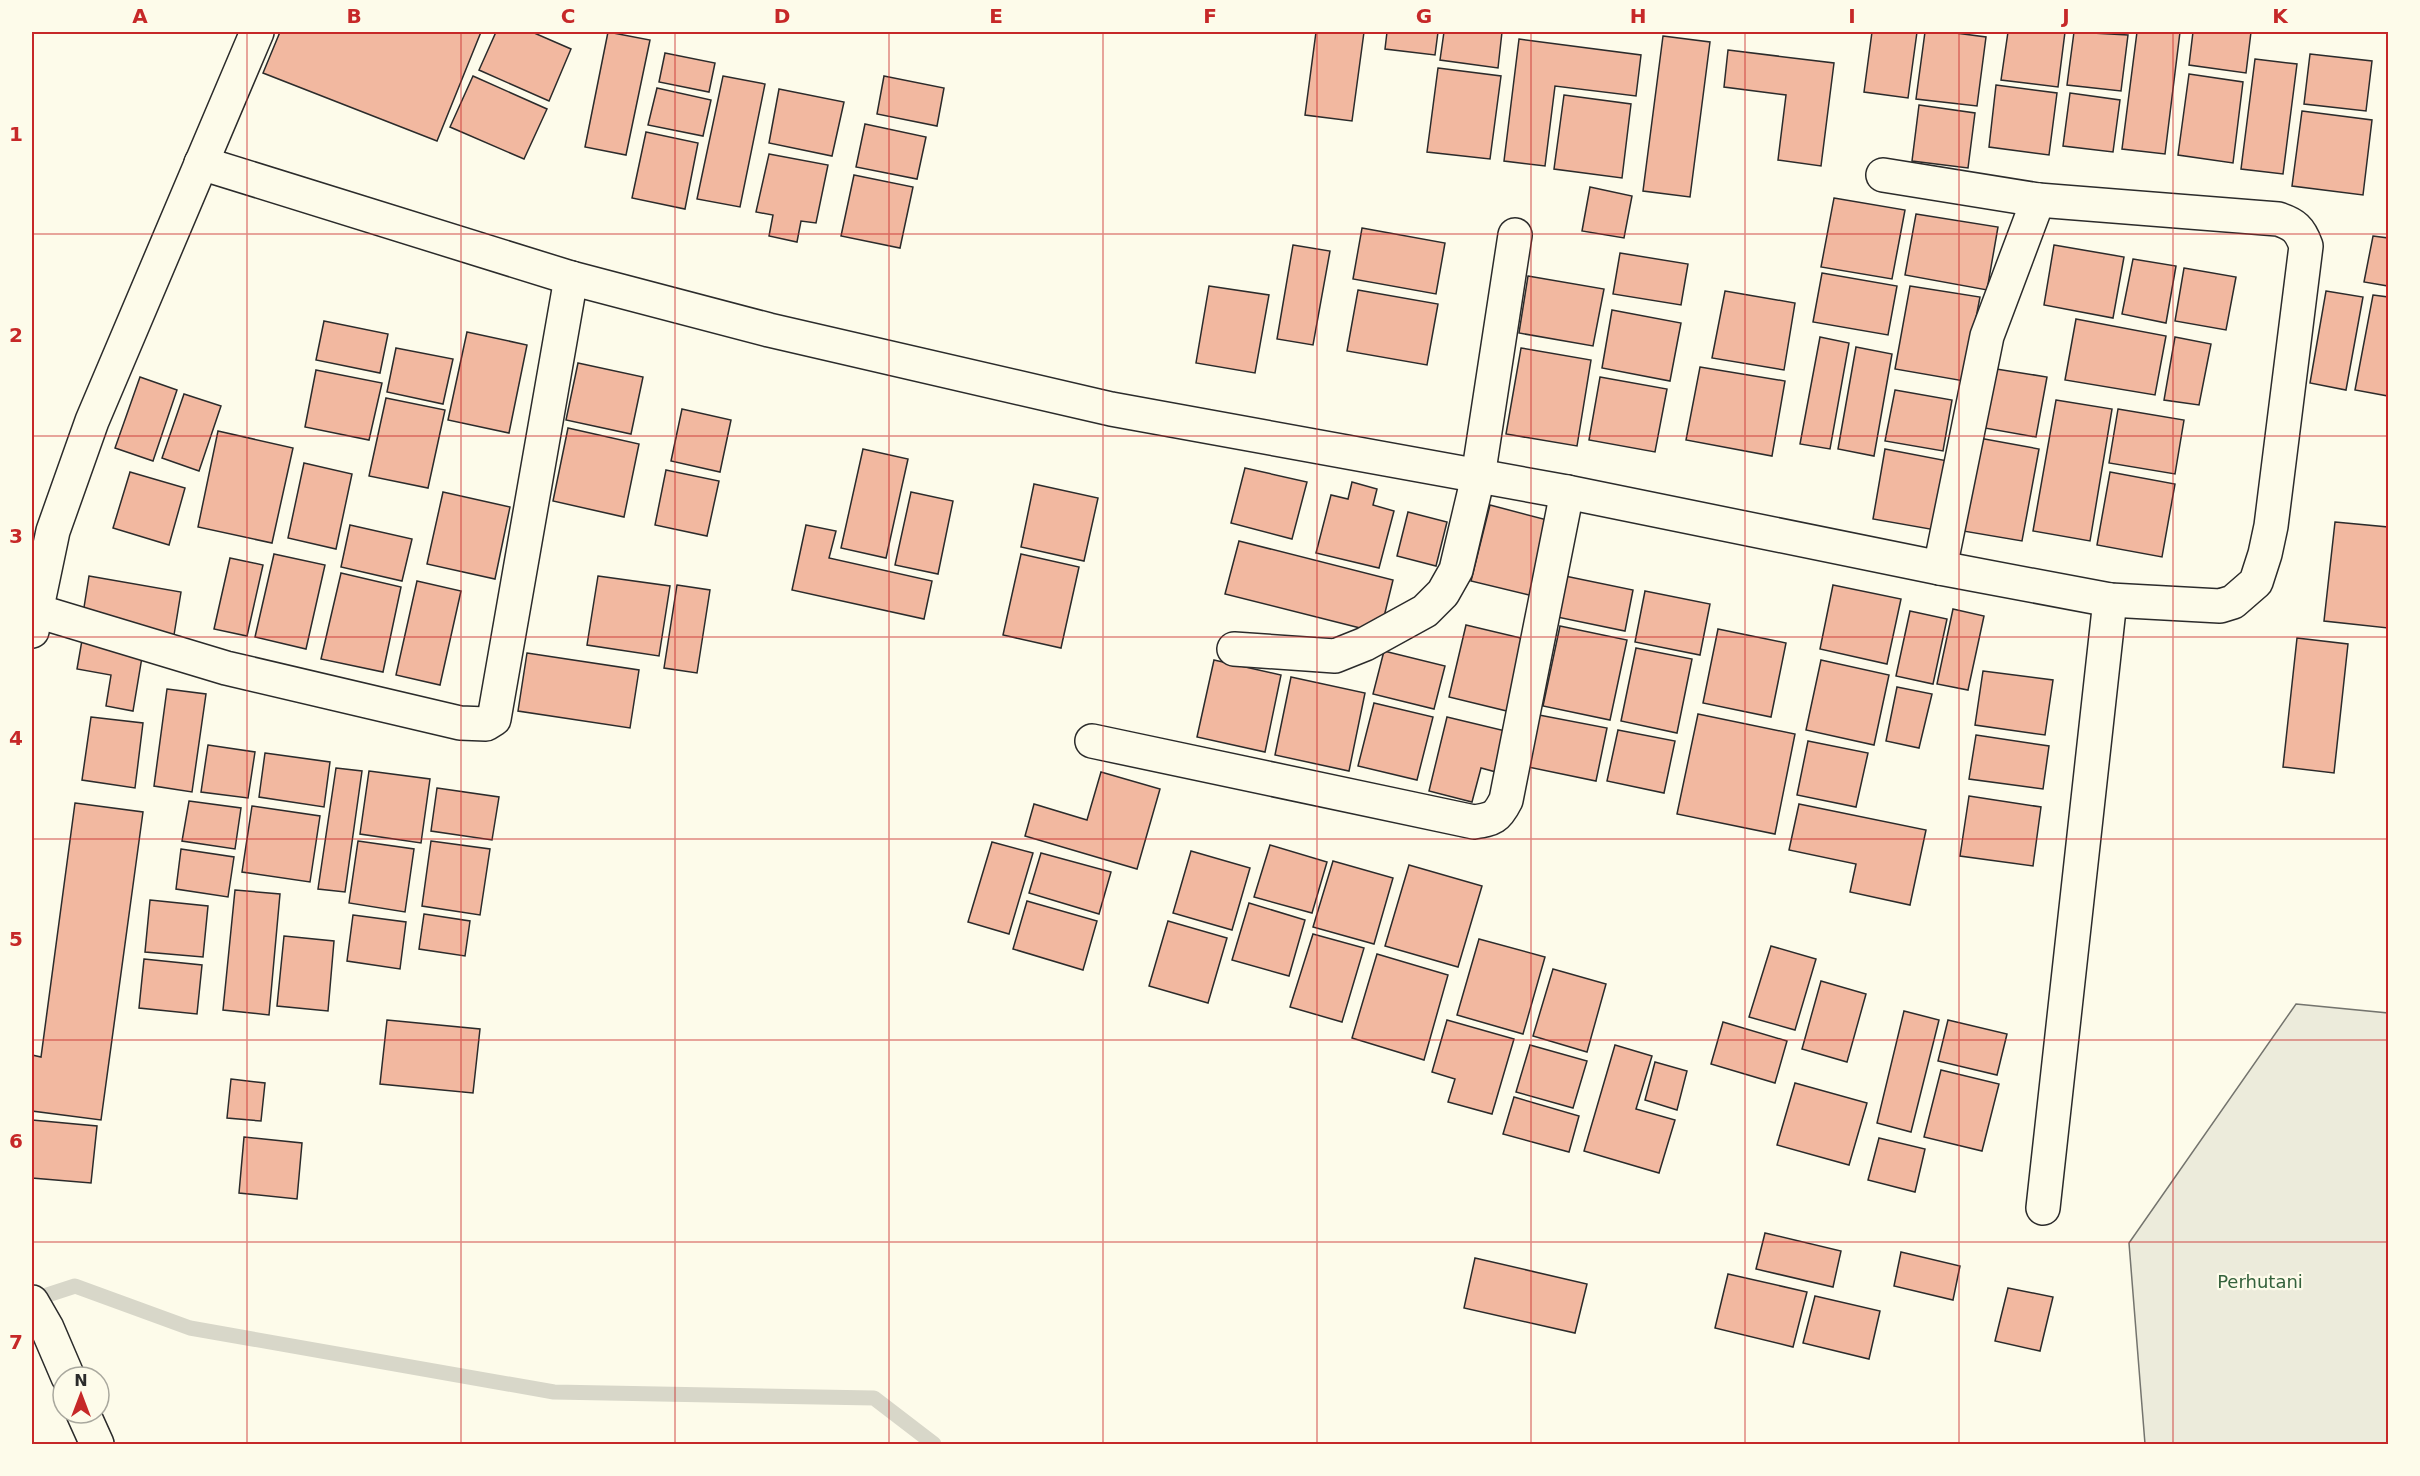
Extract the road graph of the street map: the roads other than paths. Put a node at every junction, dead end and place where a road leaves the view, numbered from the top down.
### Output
1 (257, 32) edge
2 (201, 163) junction
3 (1883, 175) dead end
4 (2038, 200) junction
5 (1515, 235) dead end
6 (571, 278) junction
7 (1478, 477) junction
8 (1567, 492) junction
9 (1940, 568) junction
10 (2110, 600) junction
11 (34, 621) edge
12 (1234, 649) dead end
13 (1092, 741) dead end
14 (2043, 1208) dead end
15 (39, 1315) edge
16 (62, 1365) edge
17 (88, 1425) edge
18 (97, 1444) edge

1 - 2 street
2 - 6 street
2 - 11 street
3 - 4 street
4 - 9 street
4 - 10 street
5 - 7 street
6 - 7 street
6 - 11 street
7 - 8 street
7 - 12 street
8 - 9 street
8 - 13 street
9 - 10 street
10 - 14 street
15 - 16 street
17 - 18 street

